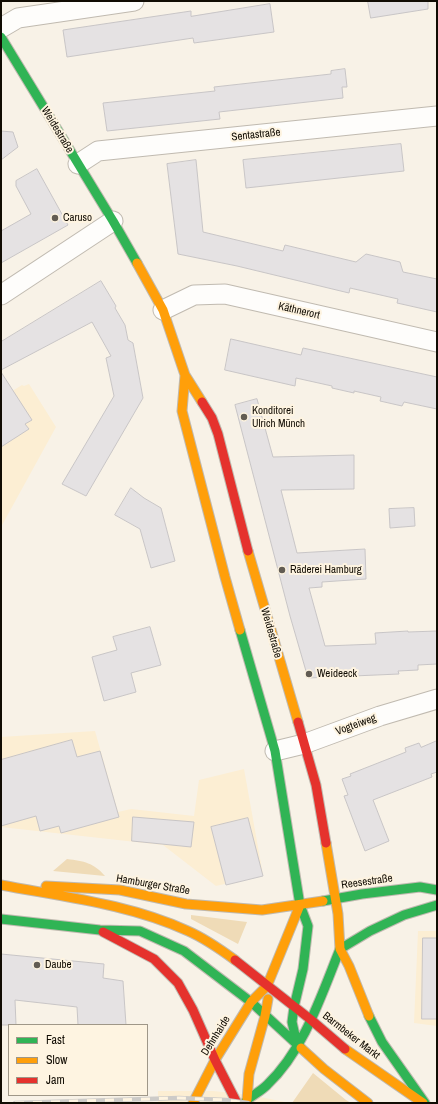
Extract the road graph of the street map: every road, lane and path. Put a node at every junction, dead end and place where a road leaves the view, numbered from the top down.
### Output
1 (134, 1) edge
2 (1, 28) edge
3 (1, 37) edge
4 (437, 116) edge
5 (78, 164) junction
6 (113, 222) junction
7 (1, 295) edge
8 (163, 310) junction
9 (437, 342) edge
10 (184, 374) junction
11 (437, 699) edge
12 (304, 744) junction
13 (275, 751) junction
14 (1, 885) edge
15 (437, 890) edge
16 (335, 899) junction
17 (300, 906) junction
18 (437, 906) edge
19 (1, 919) edge
20 (100, 930) junction
21 (340, 949) junction
22 (267, 986) junction
23 (251, 1002) junction
24 (294, 1007) junction
25 (265, 1016) junction
26 (310, 1019) junction
27 (297, 1044) junction
28 (214, 1060) junction
29 (246, 1101) edge
30 (193, 1103) edge
31 (237, 1103) edge
32 (368, 1103) edge
33 (424, 1103) edge

1 - 2 street
3 - 5 main road, Weidestraße
4 - 5 street, Sentastraße
5 - 6 main road, Weidestraße
6 - 7 street
6 - 8 main road, Weidestraße
8 - 9 street, Käthnerort
8 - 10 main road, Weidestraße
10 - 12 main road, Weidestraße
10 - 13 main road, Weidestraße
11 - 12 street, Vogteiweg
12 - 13 street, Vogteiweg
12 - 16 main road, Weidestraße
13 - 17 main road, Weidestraße
14 - 17 main road, Hamburger Straße
14 - 22 main road, Hamburger Straße
15 - 16 main road, Reesestraße
16 - 17 main road, Reesestraße
16 - 21 main road
17 - 22 main road
17 - 24 main road, Weidestraße
18 - 21 main road
19 - 20 main road
20 - 23 main road
20 - 28 main road
21 - 26 main road
21 - 33 main road
22 - 23 main road, Dehnhaide
22 - 24 main road, Barmbeker Markt
22 - 25 main road
23 - 25 main road
23 - 28 main road, Dehnhaide
24 - 26 main road, Barmbeker Markt
24 - 27 main road, Weidestraße
25 - 27 main road
25 - 29 main road
26 - 27 main road
26 - 33 main road, Barmbeker Markt
27 - 29 main road
27 - 32 main road
28 - 30 main road, Dehnhaide
28 - 31 main road

